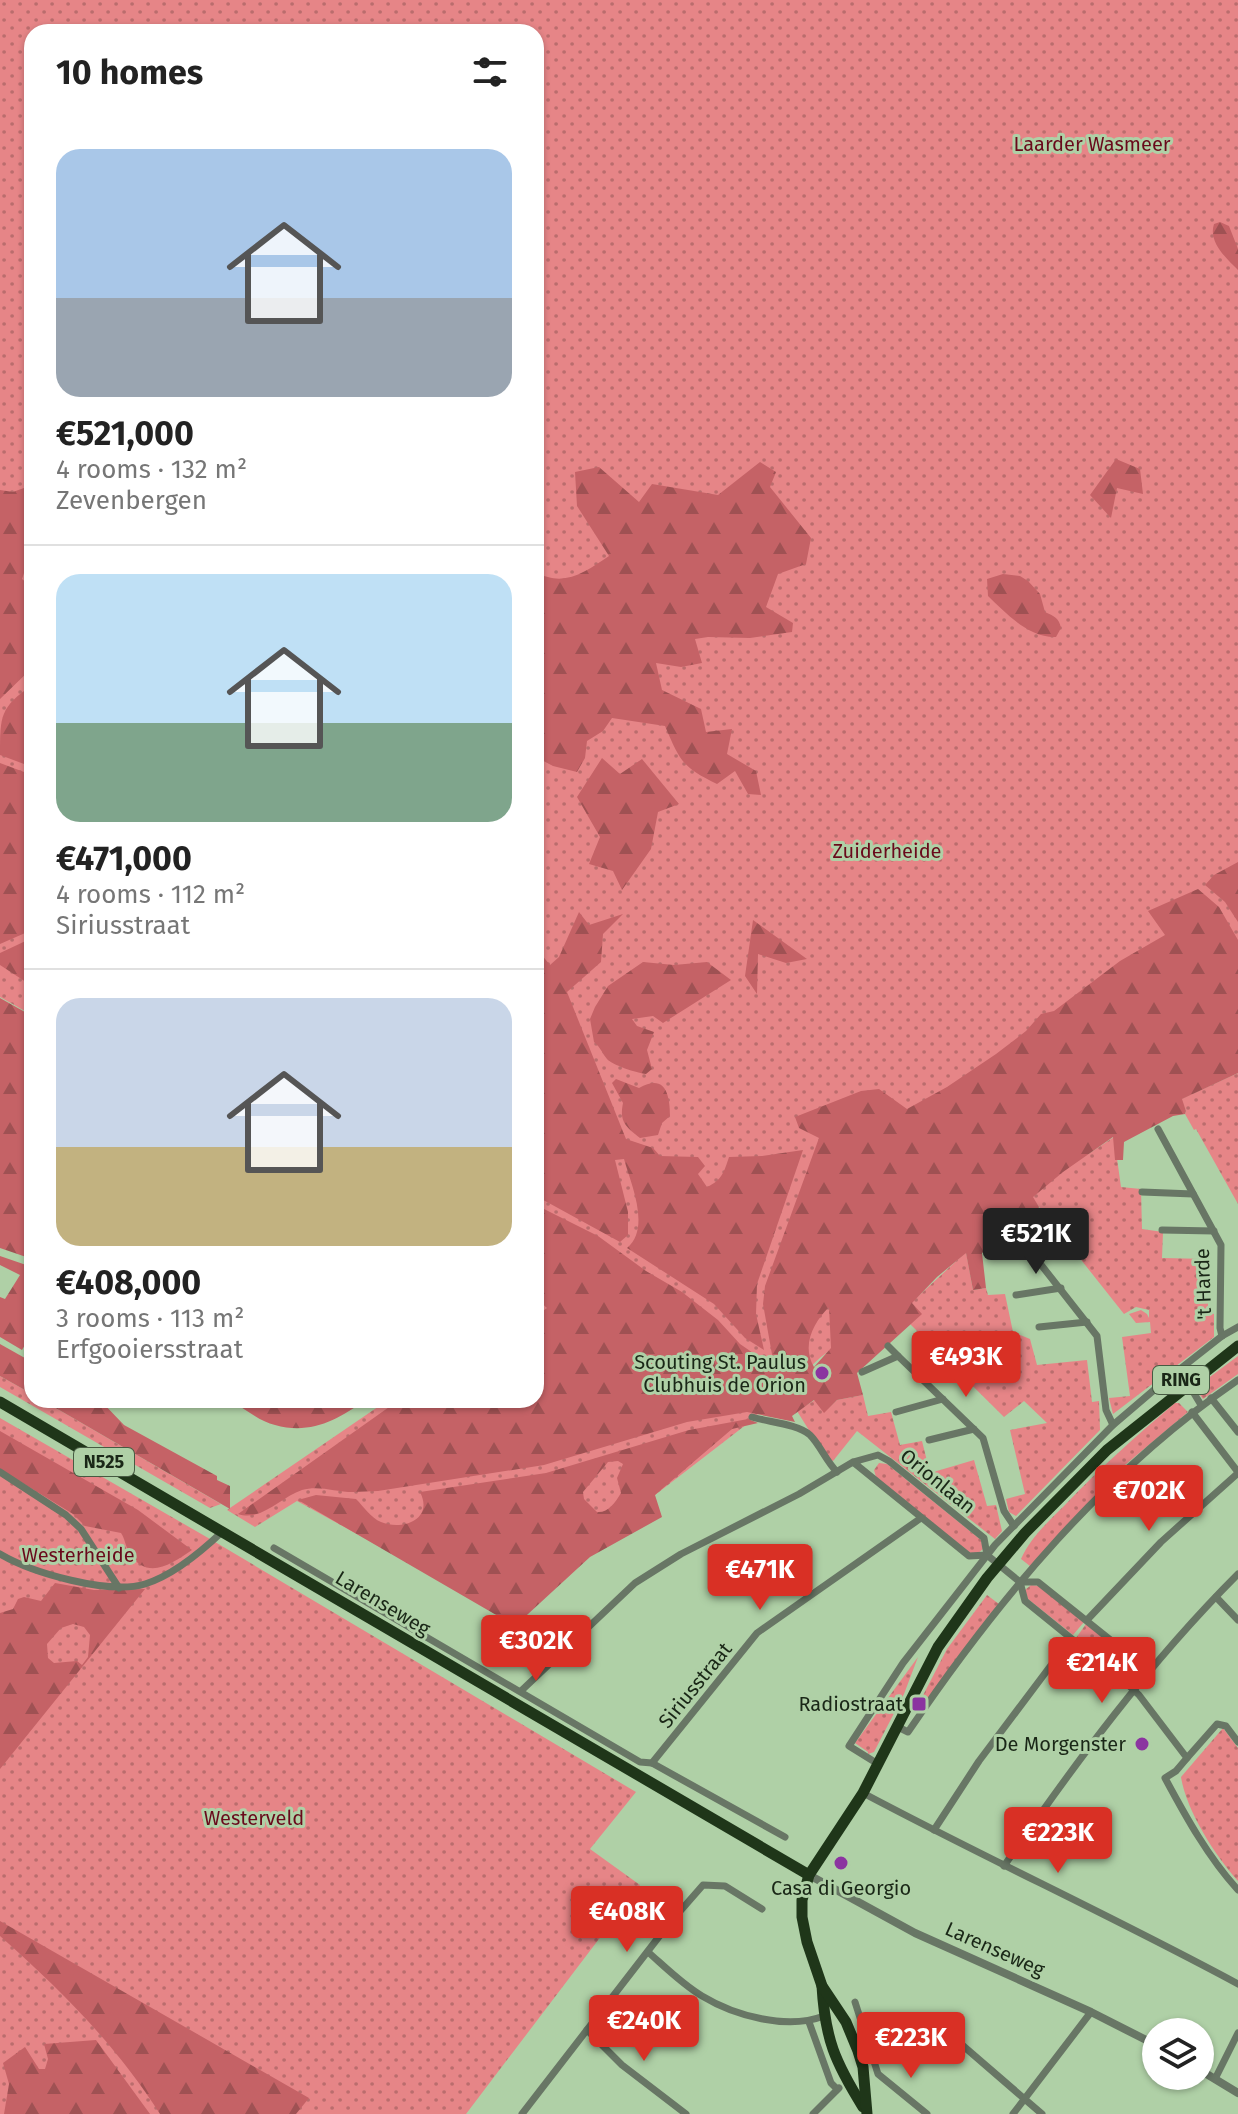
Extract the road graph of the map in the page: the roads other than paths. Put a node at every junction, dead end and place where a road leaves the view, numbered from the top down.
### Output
1 (1158, 1129) dead end
2 (1142, 1192) dead end
3 (1193, 1194) junction
4 (1162, 1230) dead end
5 (1214, 1231) junction
6 (988, 1252) dead end
7 (1061, 1288) junction
8 (1016, 1295) dead end
9 (1087, 1322) junction
10 (1039, 1327) dead end
11 (1238, 1327) edge
12 (1222, 1336) junction
13 (888, 1346) dead end
14 (1238, 1346) edge
15 (898, 1356) junction
16 (862, 1372) dead end
17 (1184, 1376) junction
18 (1238, 1380) edge
19 (1211, 1398) junction
20 (943, 1399) junction
21 (0, 1402) edge
22 (1201, 1405) junction
23 (896, 1412) dead end
24 (1192, 1412) junction
25 (752, 1417) dead end
26 (1113, 1425) junction
27 (974, 1429) junction
28 (1238, 1432) edge
29 (929, 1440) dead end
30 (853, 1462) junction
31 (0, 1472) edge
32 (837, 1472) junction
33 (1238, 1472) edge
34 (921, 1518) junction
35 (1014, 1526) junction
36 (223, 1531) junction
37 (274, 1548) dead end
38 (0, 1554) edge
39 (987, 1555) junction
40 (999, 1564) junction
41 (1238, 1574) edge
42 (1020, 1582) junction
43 (119, 1588) junction
44 (1216, 1597) junction
45 (1087, 1620) junction
46 (1238, 1620) edge
47 (1070, 1640) junction
48 (1148, 1670) junction
49 (1133, 1690) junction
50 (521, 1691) junction
51 (898, 1727) junction
52 (1238, 1742) edge
53 (1187, 1758) junction
54 (652, 1763) junction
55 (878, 1764) junction
56 (863, 1793) junction
57 (934, 1830) junction
58 (785, 1837) dead end
59 (1004, 1866) junction
60 (809, 1875) junction
61 (1238, 1890) edge
62 (762, 1909) dead end
63 (648, 1952) junction
64 (1238, 1984) edge
65 (822, 1986) junction
66 (855, 2002) dead end
67 (1091, 2012) junction
68 (824, 2016) junction
69 (809, 2022) junction
70 (587, 2030) junction
71 (834, 2031) junction
72 (946, 2031) dead end
73 (1238, 2033) edge
74 (851, 2035) junction
75 (1142, 2038) edge
76 (914, 2042) dead end
77 (858, 2051) junction
78 (874, 2058) junction
79 (836, 2061) junction
80 (878, 2074) junction
81 (864, 2078) junction
82 (1215, 2079) joint
83 (843, 2086) junction
84 (1238, 2093) edge
85 (1025, 2100) junction
86 (867, 2112) edge
87 (522, 2114) edge
88 (686, 2114) edge
89 (813, 2114) edge
90 (927, 2114) edge
91 (1013, 2114) edge
92 (1042, 2114) edge

1 - 3 street, 't Harde
2 - 3 street
3 - 5 street, 't Harde
4 - 5 street, 't Harde
5 - 12 street, 't Harde
6 - 7 street
7 - 8 street
7 - 9 street
9 - 10 street
9 - 26 street
11 - 12 street
12 - 17 street
13 - 15 street
14 - 17 main road, RING
15 - 16 street
15 - 20 street
17 - 22 street
17 - 26 street
17 - 40 main road, RING
18 - 19 street
19 - 22 street
19 - 28 street
20 - 23 street
20 - 27 street
21 - 36 main road, Larenseweg / N525
22 - 24 street
24 - 33 street
24 - 42 street
25 - 32 street
26 - 35 street
27 - 29 street
27 - 35 street
30 - 32 street
30 - 34 street, Orionlaan
30 - 39 street, Orionlaan
31 - 43 street
32 - 50 street
33 - 45 street
34 - 39 street, Orionlaan
34 - 54 street, Siriusstraat
35 - 39 street
36 - 43 street
36 - 60 main road, Larenseweg / N525
37 - 50 street, Larenseweg
38 - 43 street
39 - 40 street, Orionlaan
39 - 55 street
40 - 42 street, Orionlaan
40 - 51 main road, RING
41 - 44 street
42 - 45 street, Orionlaan
42 - 47 street, Orionlaan
42 - 51 street
44 - 46 street
44 - 48 street
45 - 48 street, Orionlaan
47 - 49 street, Orionlaan
47 - 57 street
48 - 49 street
49 - 53 street, Orionlaan
49 - 59 street
50 - 54 street, Larenseweg
51 - 55 main road, RING
52 - 53 street
53 - 61 street
54 - 58 street, Larenseweg
55 - 56 main road, RING
56 - 57 street
56 - 60 main road, RING
57 - 59 street
59 - 64 street
60 - 65 main road, RING
60 - 67 street, Larenseweg
62 - 63 street
63 - 69 street
63 - 70 street
65 - 68 main road, RING
65 - 74 main road, RING
66 - 78 street
67 - 75 street, Larenseweg
67 - 85 street
68 - 69 street
68 - 71 main road, RING
69 - 83 street
70 - 87 street
70 - 88 street
71 - 74 street
71 - 79 main road, RING
72 - 85 street
73 - 82 street
74 - 77 main road, RING
76 - 78 street
77 - 79 street
77 - 81 main road, RING
78 - 80 street
79 - 83 main road, RING
80 - 81 street
80 - 90 street
81 - 86 main road, RING
82 - 84 street
83 - 86 main road, RING
83 - 89 street
85 - 91 street
85 - 92 street

